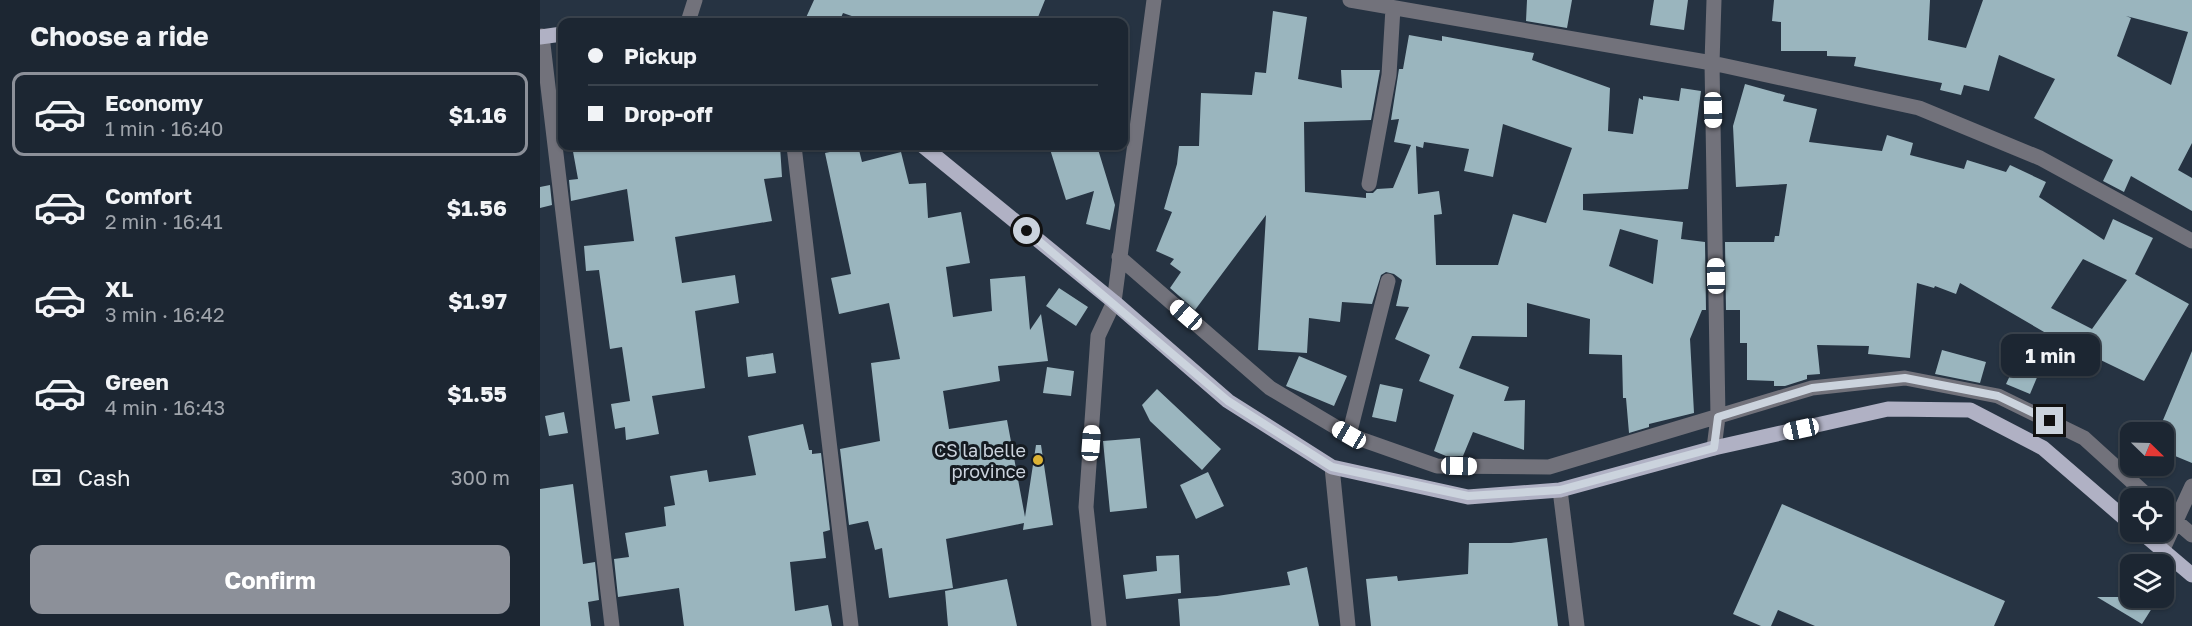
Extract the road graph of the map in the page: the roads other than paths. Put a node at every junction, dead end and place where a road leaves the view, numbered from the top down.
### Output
1 (695, 0) edge
2 (1154, 0) edge
3 (1350, 0) edge
4 (1714, 0) edge
5 (1393, 8) junction
6 (689, 18) edge
7 (558, 35) edge
8 (541, 37) edge
9 (1712, 63) junction
10 (794, 150) edge
11 (928, 150) edge
12 (1369, 184) dead end
13 (2192, 241) edge
14 (1119, 257) junction
15 (1388, 281) dead end
16 (1114, 302) junction
17 (1718, 417) junction
18 (1349, 435) junction
19 (1714, 448) junction
20 (1332, 467) junction
21 (2192, 486) edge
22 (2139, 488) edge
23 (1560, 490) junction
24 (2120, 514) edge
25 (2176, 522) junction
26 (2192, 535) edge
27 (2152, 542) edge
28 (2162, 551) junction
29 (2192, 575) edge
30 (612, 626) edge
31 (851, 626) edge
32 (1100, 626) edge
33 (1348, 626) edge
34 (1577, 626) edge

1 - 6 street
2 - 14 street
3 - 5 street
4 - 9 street
5 - 9 street
5 - 12 street
7 - 8 main road
8 - 30 street
9 - 13 street
9 - 17 street
10 - 31 street
11 - 16 main road
14 - 16 street
14 - 18 street
15 - 18 street
16 - 20 main road
16 - 32 street
17 - 18 street
17 - 19 street
17 - 22 street
19 - 23 main road
19 - 24 main road
20 - 23 main road
20 - 33 street
21 - 25 street
23 - 34 street
25 - 26 street
25 - 28 street
27 - 28 main road
28 - 29 main road

